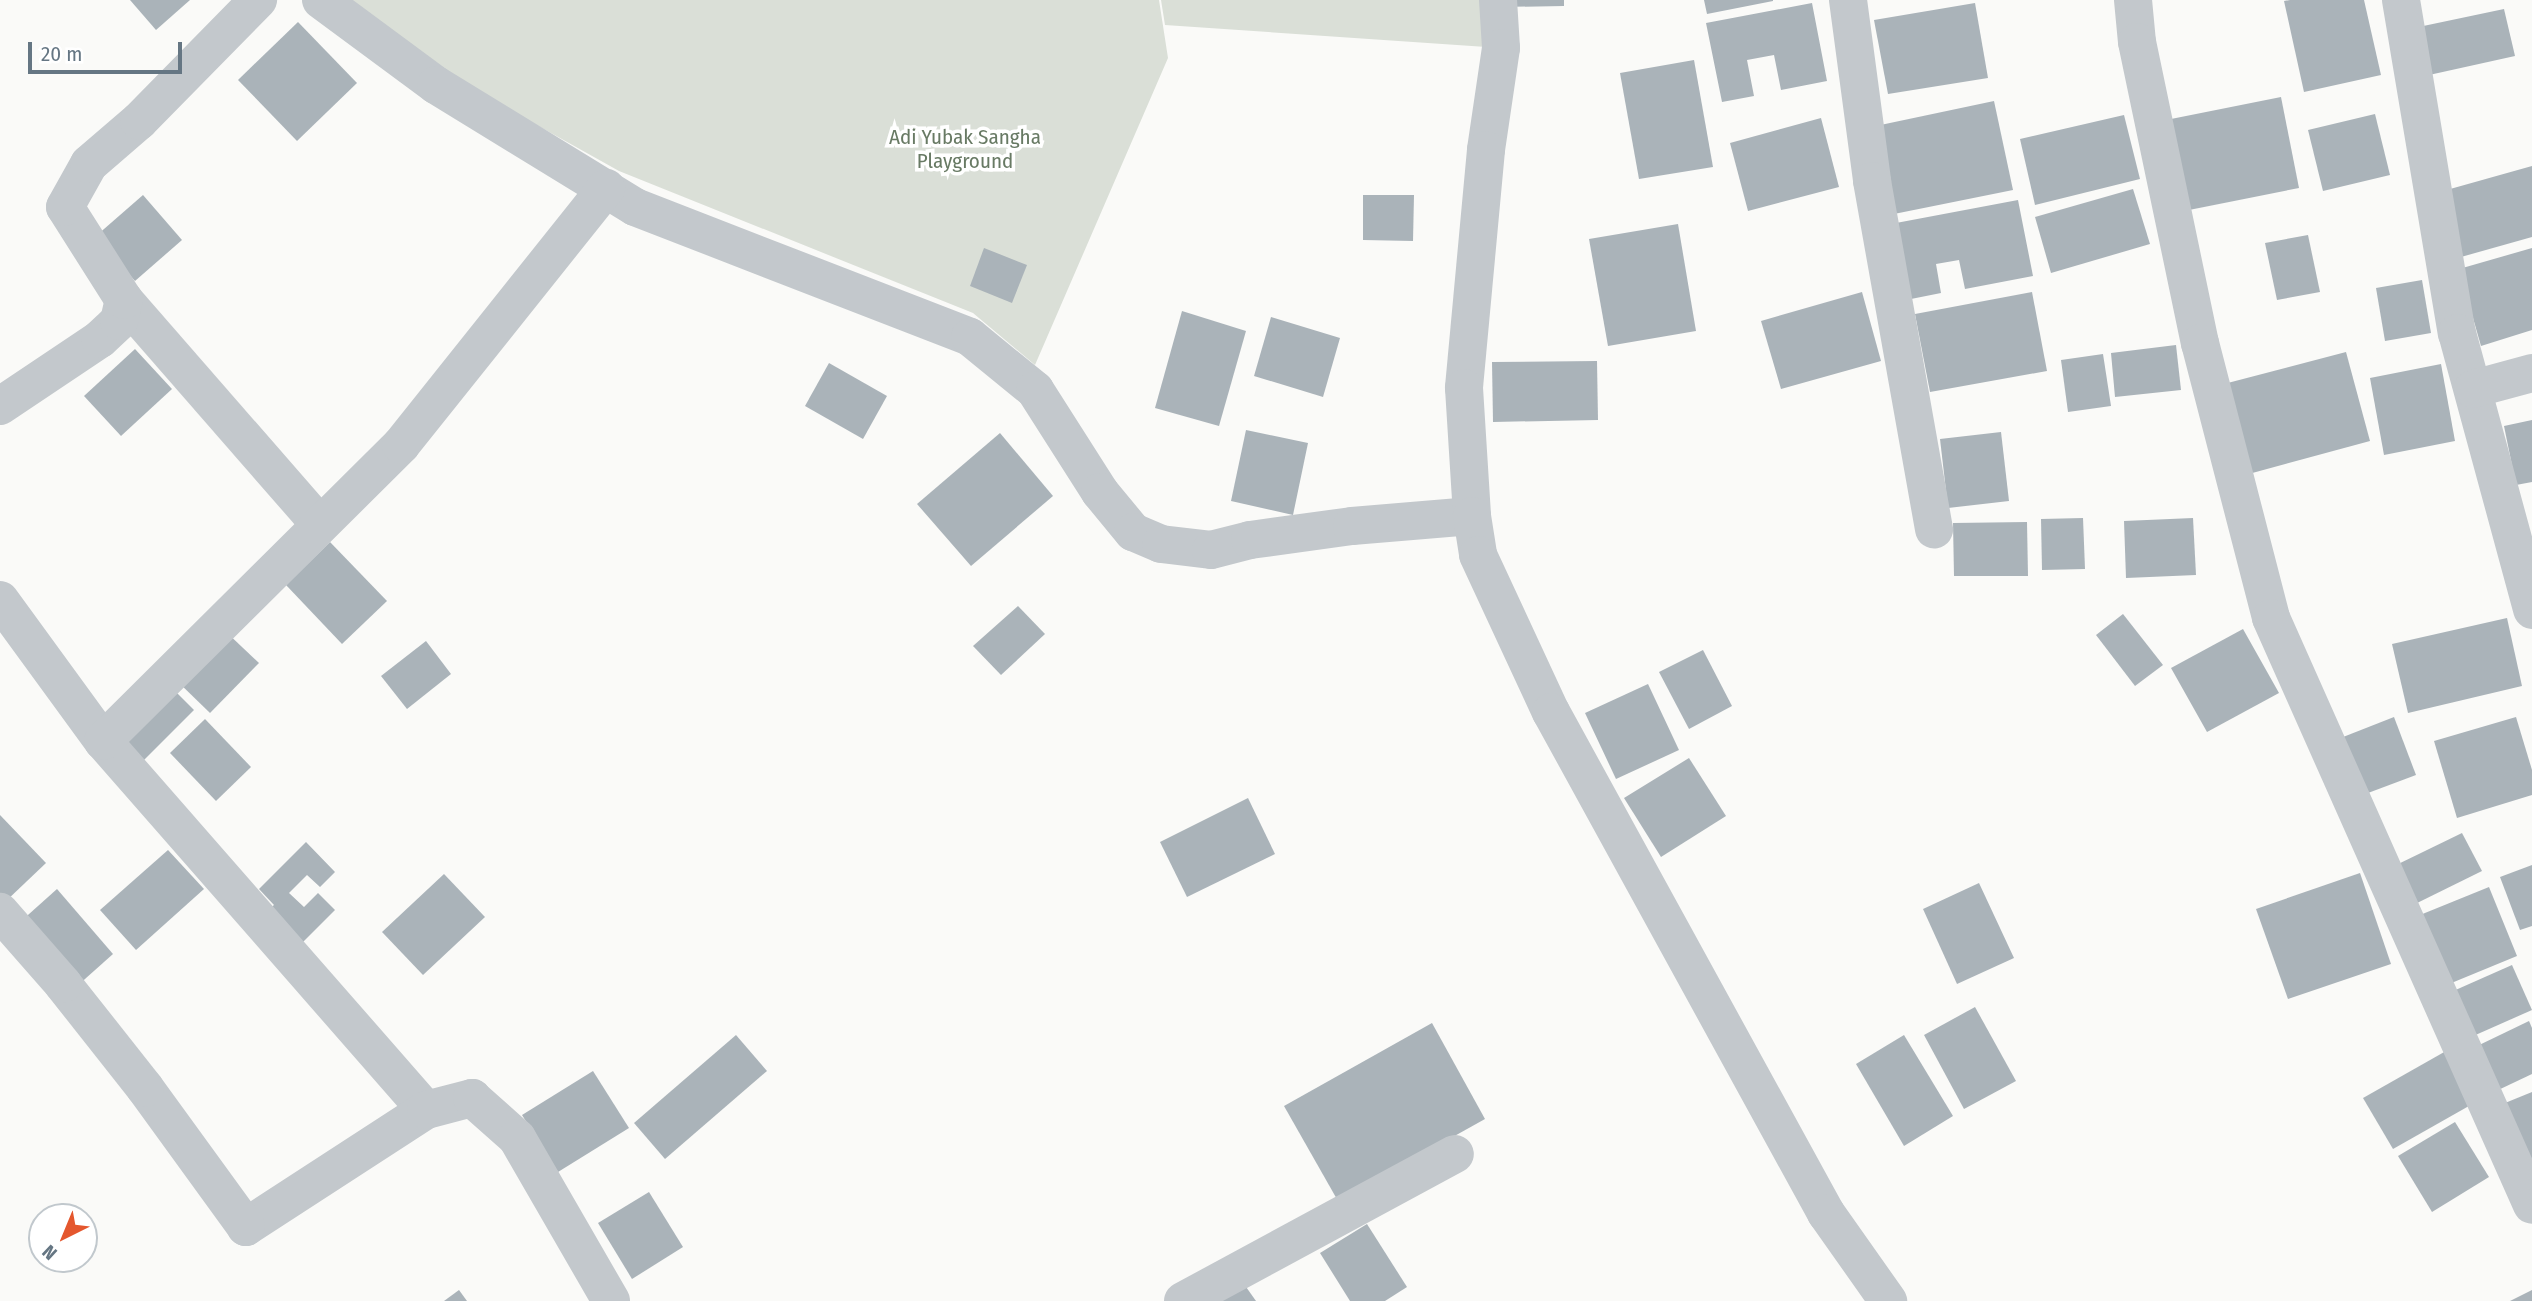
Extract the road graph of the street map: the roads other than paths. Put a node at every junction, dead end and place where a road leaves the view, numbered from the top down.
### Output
1 (258, 0) edge
2 (321, 0) edge
3 (1498, 0) edge
4 (1848, 0) edge
5 (2133, 0) edge
6 (2400, 0) edge
7 (606, 188) junction
8 (124, 300) junction
9 (2532, 373) edge
10 (2473, 389) junction
11 (0, 406) edge
12 (1472, 516) junction
13 (320, 525) junction
14 (1934, 530) dead end
15 (0, 600) edge
16 (2532, 610) edge
17 (103, 741) junction
18 (0, 912) edge
19 (426, 1110) junction
20 (1455, 1154) dead end
21 (2532, 1205) edge
22 (611, 1301) edge
23 (1183, 1301) edge
24 (1888, 1301) edge

1 - 8 street
2 - 7 street
3 - 12 street
4 - 14 street
5 - 21 street
6 - 10 street
7 - 12 street
7 - 13 street
8 - 11 street
8 - 13 street
9 - 10 street
10 - 16 street
12 - 24 street
13 - 17 street
15 - 17 street
17 - 19 street
18 - 19 street
19 - 22 street
20 - 23 street

